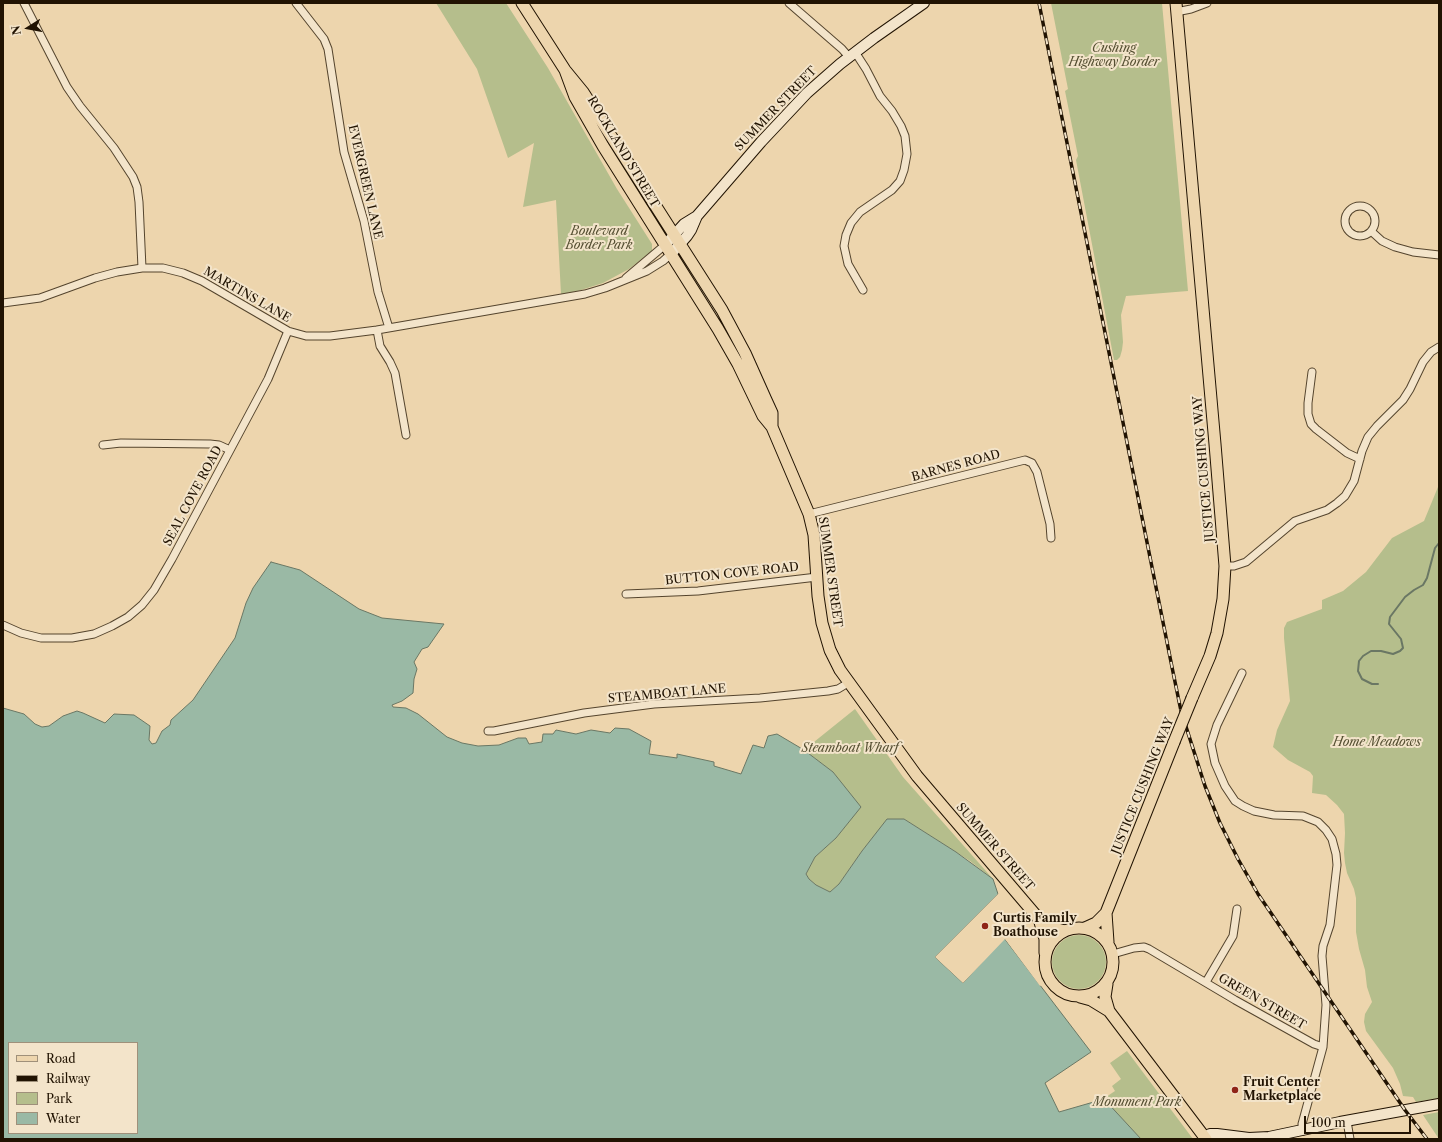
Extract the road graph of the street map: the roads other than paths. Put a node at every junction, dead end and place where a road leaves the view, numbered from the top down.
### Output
1 (24, 3) edge
2 (296, 3) edge
3 (522, 3) edge
4 (788, 3) edge
5 (924, 3) edge
6 (1207, 3) edge
7 (1176, 7) edge
8 (852, 55) junction
9 (565, 70) junction
10 (697, 216) junction
11 (1371, 231) junction
12 (675, 234) junction
13 (681, 244) junction
14 (668, 249) junction
15 (1439, 255) edge
16 (142, 268) junction
17 (625, 280) junction
18 (863, 290) dead end
19 (3, 303) edge
20 (389, 328) junction
21 (377, 330) junction
22 (288, 332) junction
23 (1439, 348) edge
24 (1312, 372) dead end
25 (772, 427) junction
26 (406, 435) dead end
27 (103, 445) dead end
28 (230, 450) junction
29 (1360, 459) junction
30 (809, 514) junction
31 (1051, 538) dead end
32 (1225, 566) junction
33 (817, 577) junction
34 (626, 594) dead end
35 (3, 625) edge
36 (1242, 673) dead end
37 (848, 683) junction
38 (488, 731) dead end
39 (1237, 909) dead end
40 (1106, 912) junction
41 (1039, 919) junction
42 (1085, 928) junction
43 (1065, 930) junction
44 (1108, 942) junction
45 (1045, 953) junction
46 (1113, 954) junction
47 (1206, 982) junction
48 (1107, 984) junction
49 (1080, 997) junction
50 (1109, 1011) junction
51 (1323, 1047) junction
52 (1439, 1104) edge
53 (1347, 1121) junction
54 (1303, 1131) junction
55 (1291, 1136) edge
56 (1205, 1138) edge
57 (1350, 1139) edge

1 - 16 street
2 - 20 street, EVERGREEN LANE
3 - 9 main road, ROCKLAND STREET
4 - 8 street
5 - 8 street, SUMMER STREET
6 - 7 street
7 - 32 main road, JUSTICE CUSHING WAY
8 - 10 street, SUMMER STREET
8 - 18 street
9 - 12 main road, ROCKLAND STREET
9 - 14 main road, ROCKLAND STREET
10 - 12 street, SUMMER STREET
10 - 13 street, SUMMER STREET
11 - 11 street
11 - 15 street
12 - 13 main road, SUMMER STREET
12 - 14 street, SUMMER STREET
13 - 14 street, SUMMER STREET
13 - 25 main road, SUMMER STREET
14 - 17 street, MARTINS LANE
14 - 17 street, MARTINS LANE
14 - 25 main road, SUMMER STREET
16 - 19 street, MARTINS LANE
16 - 22 street, MARTINS LANE
17 - 20 street, MARTINS LANE
20 - 21 street, MARTINS LANE
21 - 22 street, MARTINS LANE
21 - 26 street
22 - 28 street, SEAL COVE ROAD
23 - 29 street
24 - 29 street
25 - 30 main road, SUMMER STREET
27 - 28 street
28 - 35 street, SEAL COVE ROAD
29 - 32 street
30 - 31 street, BARNES ROAD
30 - 33 main road, SUMMER STREET
32 - 40 main road, JUSTICE CUSHING WAY, bridge
33 - 34 street, BUTTON COVE ROAD
33 - 37 main road, SUMMER STREET
36 - 51 street
37 - 38 street, STEAMBOAT LANE
37 - 41 main road, SUMMER STREET
39 - 47 street
40 - 42 main road, JUSTICE CUSHING WAY
40 - 44 main road, JUSTICE CUSHING WAY
41 - 43 main road, SUMMER STREET
41 - 45 main road, SUMMER STREET
42 - 43 main road
42 - 44 main road
43 - 45 main road
44 - 46 main road
45 - 49 main road
46 - 47 street, GREEN STREET
46 - 48 main road
47 - 51 street, GREEN STREET
48 - 49 main road
48 - 50 main road
49 - 50 main road
50 - 56 main road
51 - 54 street
52 - 53 street
53 - 54 street
53 - 57 street
54 - 55 street
55 - 56 street

